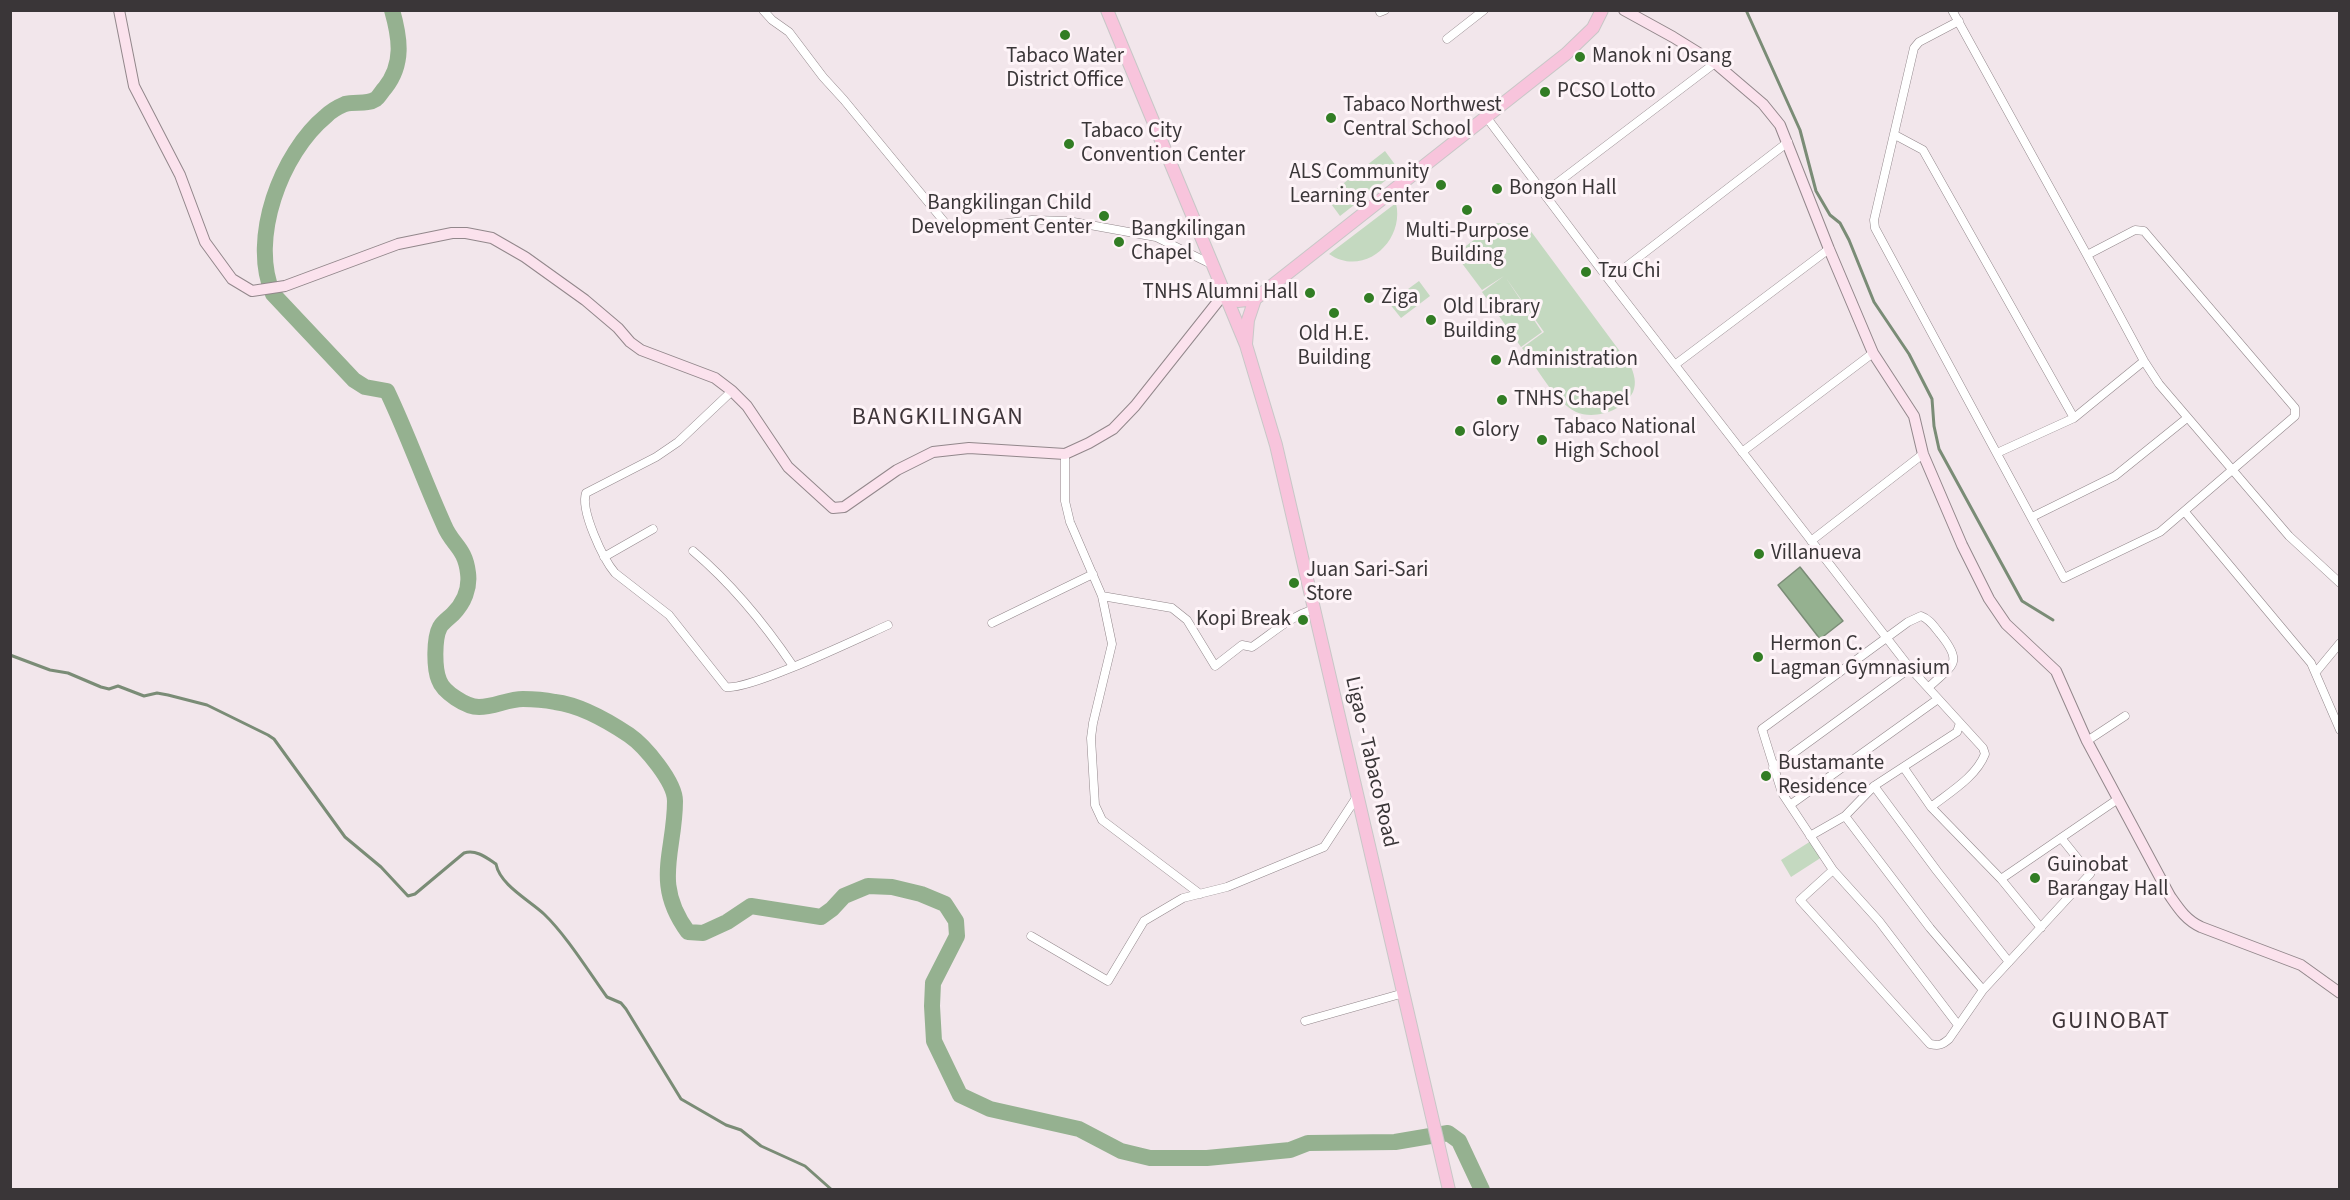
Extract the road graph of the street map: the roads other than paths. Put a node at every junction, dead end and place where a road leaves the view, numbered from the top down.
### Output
1 (119, 10) edge
2 (763, 10) edge
3 (1107, 10) edge
4 (1484, 10) edge
5 (1602, 10) edge
6 (1624, 10) edge
7 (1952, 10) edge
8 (1959, 21) junction
9 (1447, 39) dead end
10 (1715, 63) junction
11 (1488, 118) junction
12 (1895, 135) junction
13 (1788, 142) junction
14 (1544, 193) junction
15 (1828, 249) junction
16 (2087, 255) junction
17 (1213, 265) junction
18 (1609, 280) junction
19 (1224, 295) junction
20 (1255, 299) junction
21 (1246, 345) junction
22 (1873, 353) junction
23 (2144, 362) junction
24 (1676, 364) junction
25 (732, 391) junction
26 (2074, 418) junction
27 (2187, 418) junction
28 (1742, 452) junction
29 (1997, 453) junction
30 (1065, 454) junction
31 (1923, 454) junction
32 (2233, 471) junction
33 (2185, 512) junction
34 (2032, 517) junction
35 (652, 529) dead end
36 (1811, 541) junction
37 (693, 550) dead end
38 (604, 557) junction
39 (1093, 574) junction
40 (2340, 583) edge
41 (1102, 596) junction
42 (1314, 609) junction
43 (992, 623) dead end
44 (888, 625) dead end
45 (1887, 637) junction
46 (2340, 643) edge
47 (793, 666) junction
48 (1910, 668) junction
49 (2316, 672) junction
50 (1929, 687) junction
51 (1938, 699) junction
52 (2125, 716) dead end
53 (1960, 723) junction
54 (2340, 730) edge
55 (2087, 741) junction
56 (1773, 768) junction
57 (1904, 768) junction
58 (1874, 786) junction
59 (1358, 795) junction
60 (2118, 800) junction
61 (1790, 805) junction
62 (1931, 807) junction
63 (1845, 816) junction
64 (1810, 836) junction
65 (2062, 838) junction
66 (1833, 870) junction
67 (2001, 879) junction
68 (1200, 894) junction
69 (2041, 928) junction
70 (1031, 936) dead end
71 (2009, 962) junction
72 (1983, 990) junction
73 (1404, 993) junction
74 (2340, 993) edge
75 (1305, 1021) dead end
76 (1958, 1025) junction
77 (1449, 1190) edge

1 - 25 street
2 - 17 street
3 - 17 main road, Ligao - Tabaco Road
4 - 9 street
5 - 11 main road
6 - 10 street
7 - 8 street
8 - 12 street
8 - 16 street
10 - 13 street
10 - 14 street
11 - 14 street
11 - 20 main road
12 - 26 street
12 - 29 street
13 - 15 street
13 - 18 street
14 - 18 street
15 - 22 street
15 - 24 street
16 - 23 street
16 - 32 street
17 - 19 main road, Ligao - Tabaco Road
18 - 24 street
19 - 20 main road
19 - 21 main road, Ligao - Tabaco Road
19 - 30 street
20 - 21 main road, Ligao - Tabaco Road
21 - 42 main road, Ligao - Tabaco Road
22 - 28 street
22 - 31 street
23 - 26 street
23 - 27 street
24 - 28 street
25 - 30 street
25 - 38 street
26 - 29 street
27 - 32 street
27 - 34 street
28 - 36 street
29 - 34 street
30 - 39 street
31 - 36 street
31 - 55 street
32 - 33 street
32 - 40 street
33 - 34 street
33 - 49 street
35 - 38 street
36 - 45 street
37 - 47 street
38 - 47 street
39 - 41 street
39 - 43 street
41 - 42 street
41 - 68 street
42 - 59 main road, Ligao - Tabaco Road
44 - 47 street
45 - 48 street
45 - 50 street
45 - 56 street
46 - 49 street
48 - 50 street
48 - 56 street
49 - 54 street
50 - 51 street
51 - 53 street
51 - 61 street
52 - 55 street
53 - 57 street
53 - 62 street
55 - 60 street
56 - 61 street
57 - 58 street
57 - 62 street
58 - 63 street
58 - 71 street
59 - 68 street
59 - 73 main road, Ligao - Tabaco Road
60 - 65 street
60 - 74 street
61 - 64 street
62 - 67 street
63 - 64 street
63 - 72 street
64 - 66 street
65 - 67 street
65 - 69 street
66 - 76 street
66 - 76 street
67 - 69 street
68 - 70 street
69 - 71 street
71 - 72 street
72 - 76 street
73 - 75 street
73 - 77 main road, Ligao - Tabaco Road

